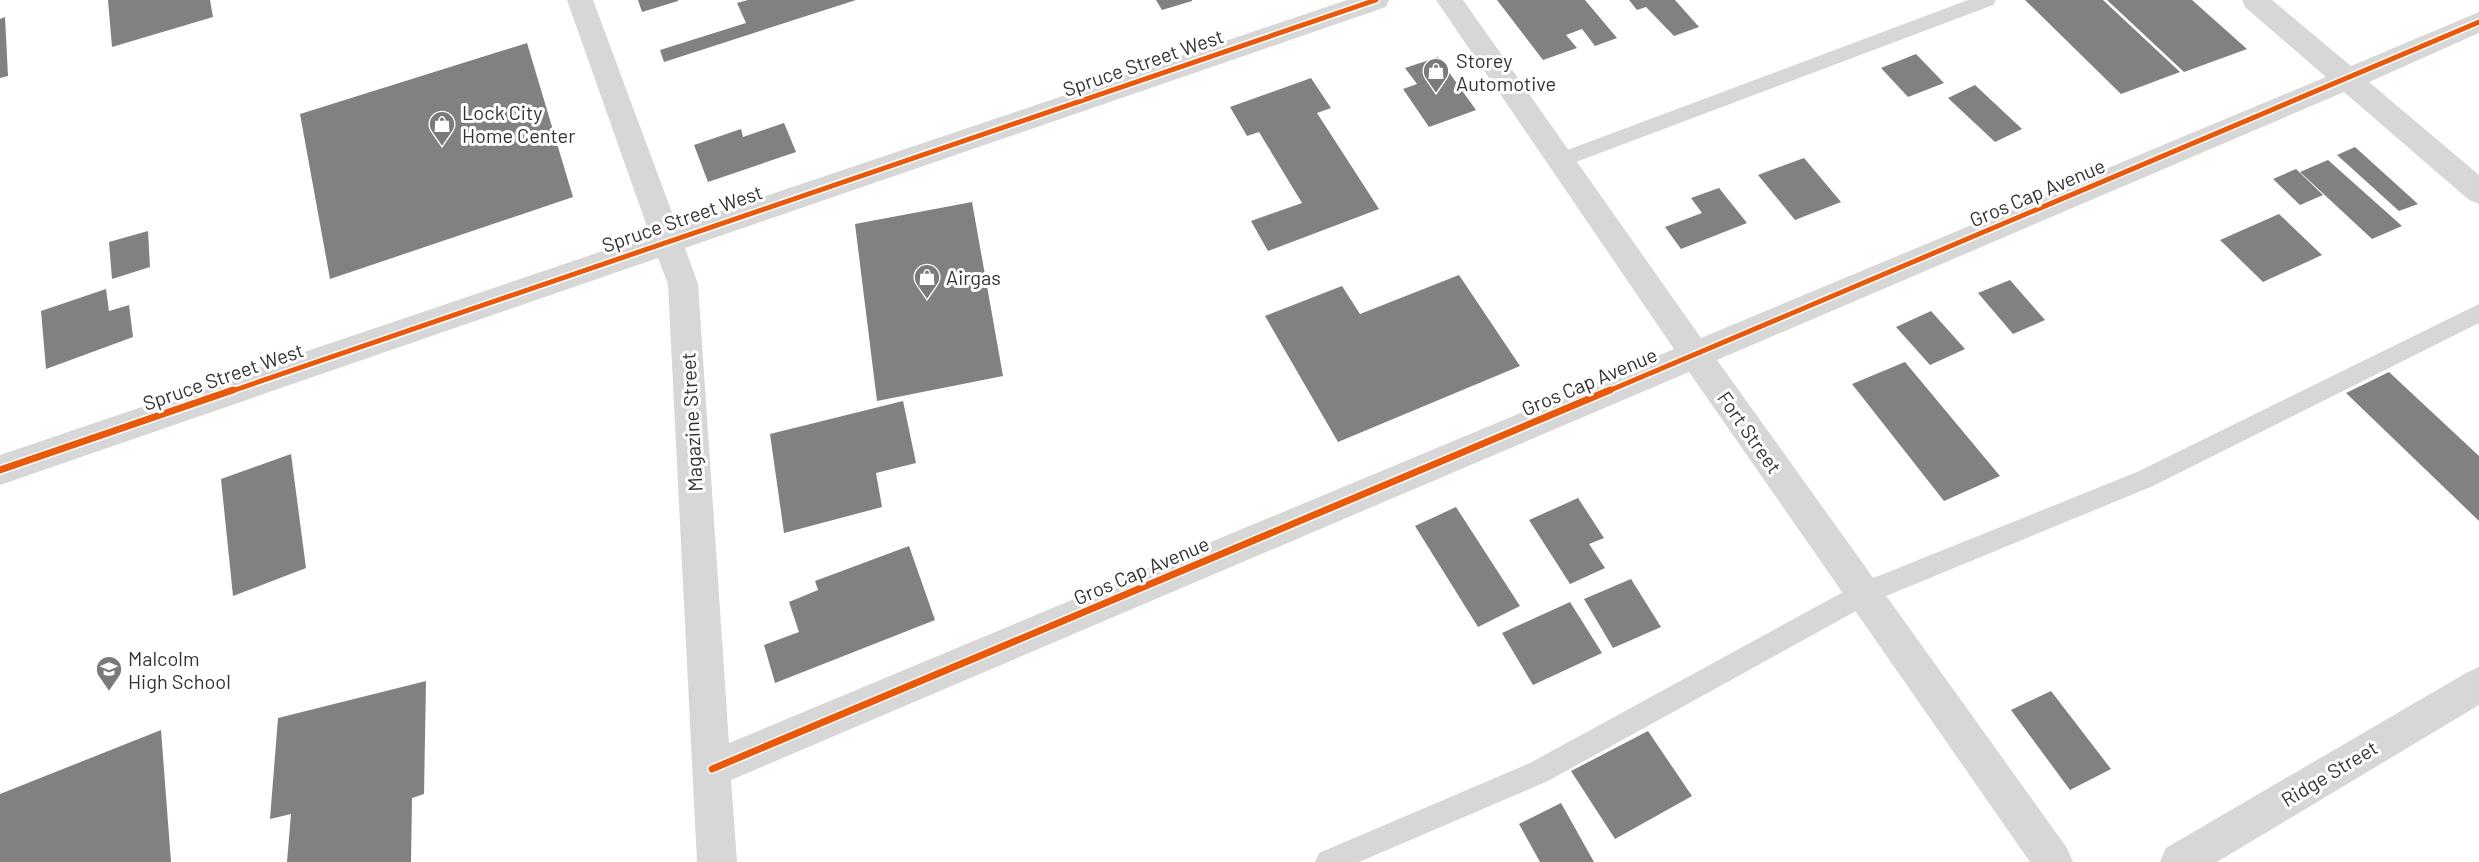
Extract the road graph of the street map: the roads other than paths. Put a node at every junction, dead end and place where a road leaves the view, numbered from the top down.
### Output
1 (580, 0) edge
2 (1376, 0) edge
3 (1449, 0) edge
4 (1987, 0) edge
5 (2255, 0) edge
6 (2479, 22) edge
7 (2349, 79) junction
8 (1561, 160) junction
9 (2479, 192) edge
10 (668, 240) junction
11 (2479, 313) edge
12 (1695, 354) junction
13 (0, 470) edge
14 (1865, 594) junction
15 (2479, 685) edge
16 (711, 769) junction
17 (717, 862) edge
18 (1328, 862) edge
19 (2053, 862) edge
20 (2180, 862) edge

1 - 10 street, Magazine Street
2 - 10 street, Spruce Street West
3 - 8 street, Fort Street
4 - 8 lane
5 - 7 street
6 - 7 street, Gros Cap Avenue
7 - 9 street
7 - 12 street, Gros Cap Avenue
8 - 12 street, Fort Street
10 - 13 street, Spruce Street West
10 - 16 street, Magazine Street
11 - 14 lane
12 - 14 street, Fort Street
12 - 16 street, Gros Cap Avenue
14 - 18 lane
14 - 19 street, Fort Street
15 - 20 street, Ridge Street
16 - 17 street, Magazine Street

